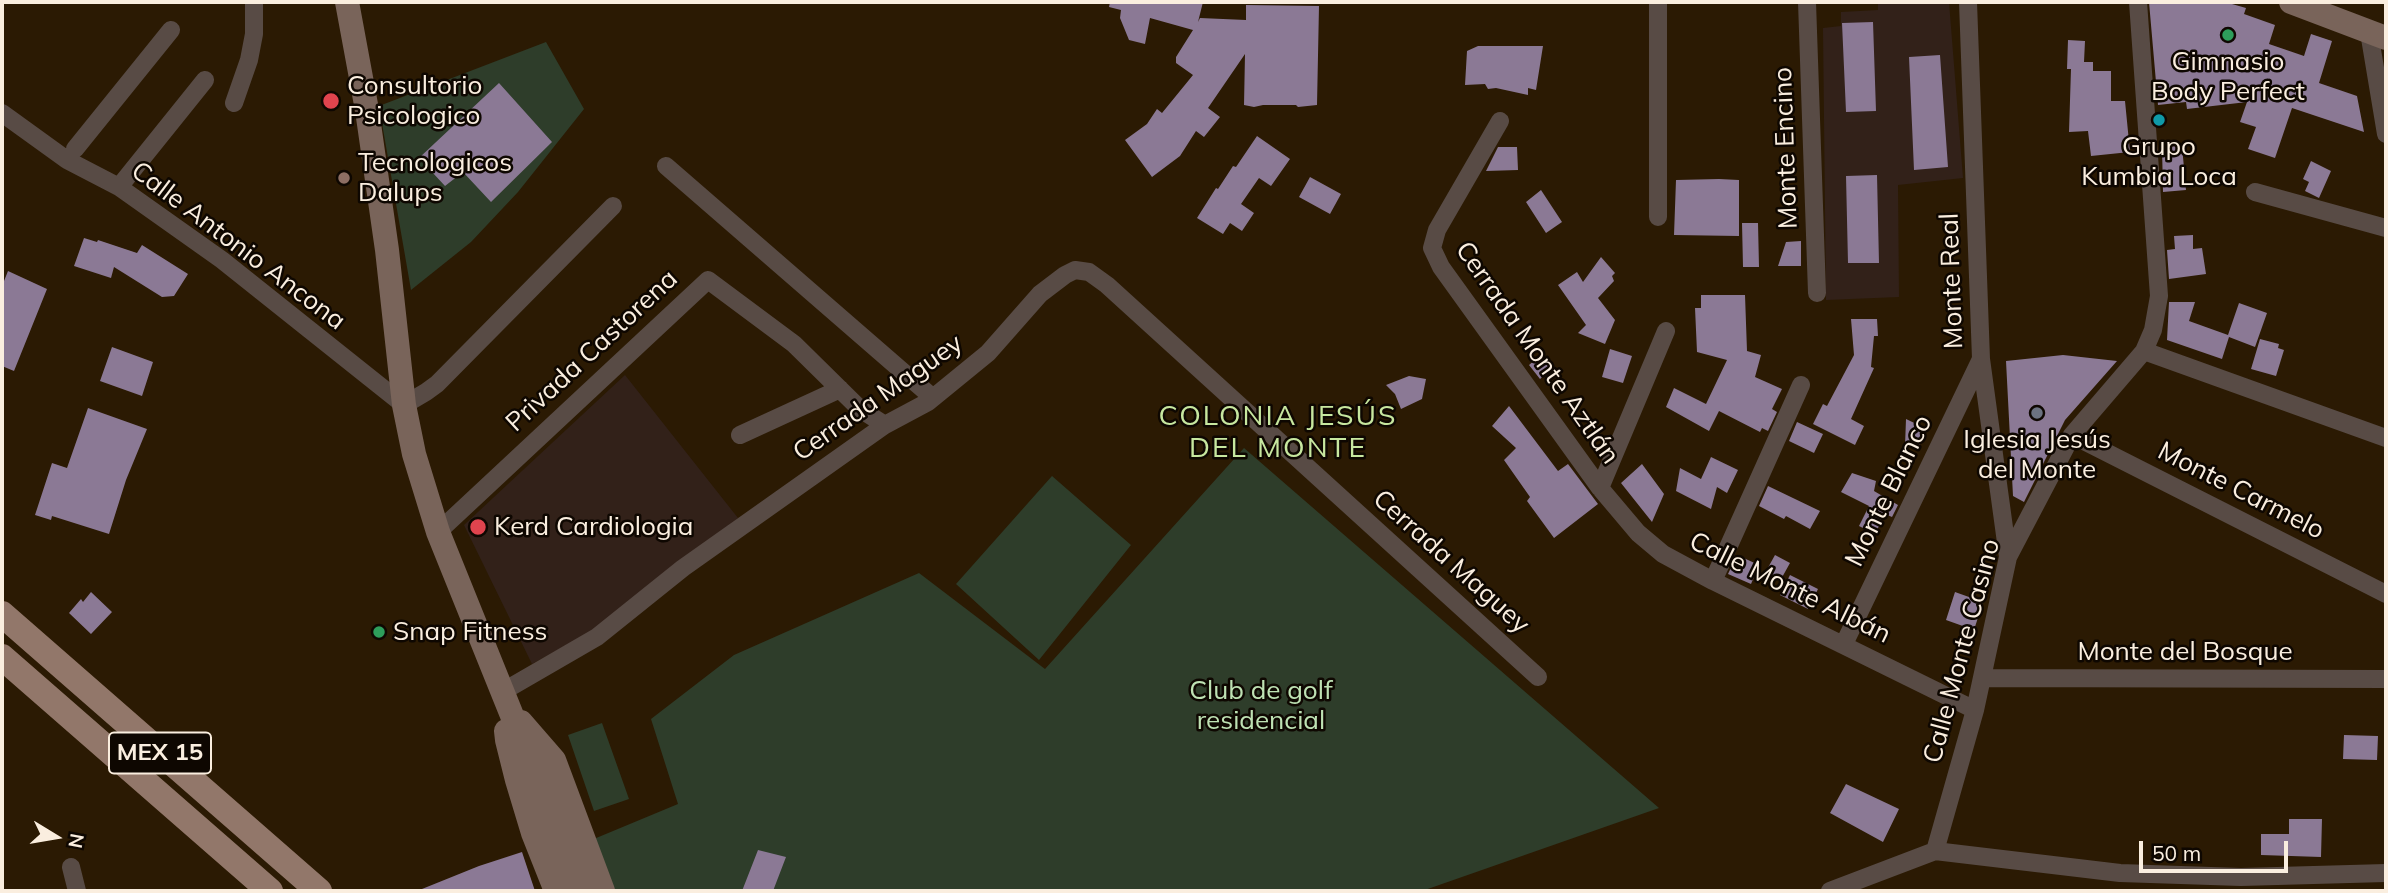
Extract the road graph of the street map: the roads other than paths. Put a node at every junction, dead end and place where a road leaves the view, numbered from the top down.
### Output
1 (254, 2) edge
2 (347, 2) edge
3 (1658, 2) edge
4 (1807, 2) edge
5 (1968, 2) edge
6 (2137, 2) edge
7 (2291, 2) edge
8 (171, 30) dead end
9 (2378, 35) edge
10 (205, 79) dead end
11 (234, 103) dead end
12 (2, 113) edge
13 (1500, 121) dead end
14 (2386, 134) edge
15 (75, 149) dead end
16 (666, 166) dead end
17 (119, 187) junction
18 (2255, 192) dead end
19 (613, 206) dead end
20 (1658, 217) dead end
21 (2386, 228) edge
22 (1817, 293) dead end
23 (1666, 331) dead end
24 (2144, 351) junction
25 (1981, 359) junction
26 (1801, 385) dead end
27 (840, 389) junction
28 (932, 397) junction
29 (404, 405) junction
30 (884, 425) junction
31 (740, 435) dead end
32 (2072, 435) junction
33 (2386, 438) edge
34 (1600, 488) junction
35 (438, 531) junction
36 (2008, 557) junction
37 (1713, 581) junction
38 (2386, 594) edge
39 (2, 614) edge
40 (1844, 645) junction
41 (2, 657) edge
42 (1538, 677) dead end
43 (1983, 678) junction
44 (2386, 679) edge
45 (504, 699) junction
46 (1975, 710) junction
47 (272, 851) junction
48 (1935, 851) junction
49 (71, 867) dead end
50 (2386, 873) edge
51 (77, 891) edge
52 (270, 891) edge
53 (319, 891) edge
54 (334, 891) edge
55 (556, 891) edge
56 (578, 891) edge
57 (603, 891) edge
58 (1830, 891) edge

1 - 11 street
2 - 29 main road
3 - 20 street
4 - 22 street, Monte Encino
5 - 25 street, Monte Real
6 - 24 street, Calle Monte Casino
7 - 9 main road
8 - 15 street
9 - 14 street
10 - 17 street
12 - 17 street, Calle Antonio Ancona
13 - 34 street, Cerrada Monte Aztlán
16 - 28 street
17 - 29 street, Calle Antonio Ancona
18 - 21 street
19 - 29 street
23 - 34 street
24 - 32 street, Calle Monte Casino
24 - 33 street
25 - 36 street, Monte Real
25 - 40 street, Monte Blanco
26 - 37 street
27 - 30 street, Privada Castorena
27 - 31 street
27 - 35 street, Privada Castorena
28 - 30 street, Cerrada Maguey
28 - 42 street, Cerrada Maguey
29 - 35 main road
30 - 45 street, Cerrada Maguey
32 - 36 street, Calle Monte Casino
32 - 38 street, Monte Carmelo
34 - 37 street, Calle Monte Albán
35 - 45 main road
36 - 43 street, Calle Monte Casino
37 - 40 street, Calle Monte Albán
39 - 47 main road, MEX 15
40 - 46 street, Calle Monte Albán
41 - 52 main road, MEX 15
43 - 44 street, Monte del Bosque
43 - 46 street, Calle Monte Casino
45 - 55 main road
45 - 56 main road
45 - 57 main road
46 - 48 street, Calle Monte Casino
47 - 53 main road, MEX 15
47 - 54 main road
48 - 50 street
48 - 58 street
49 - 51 street

